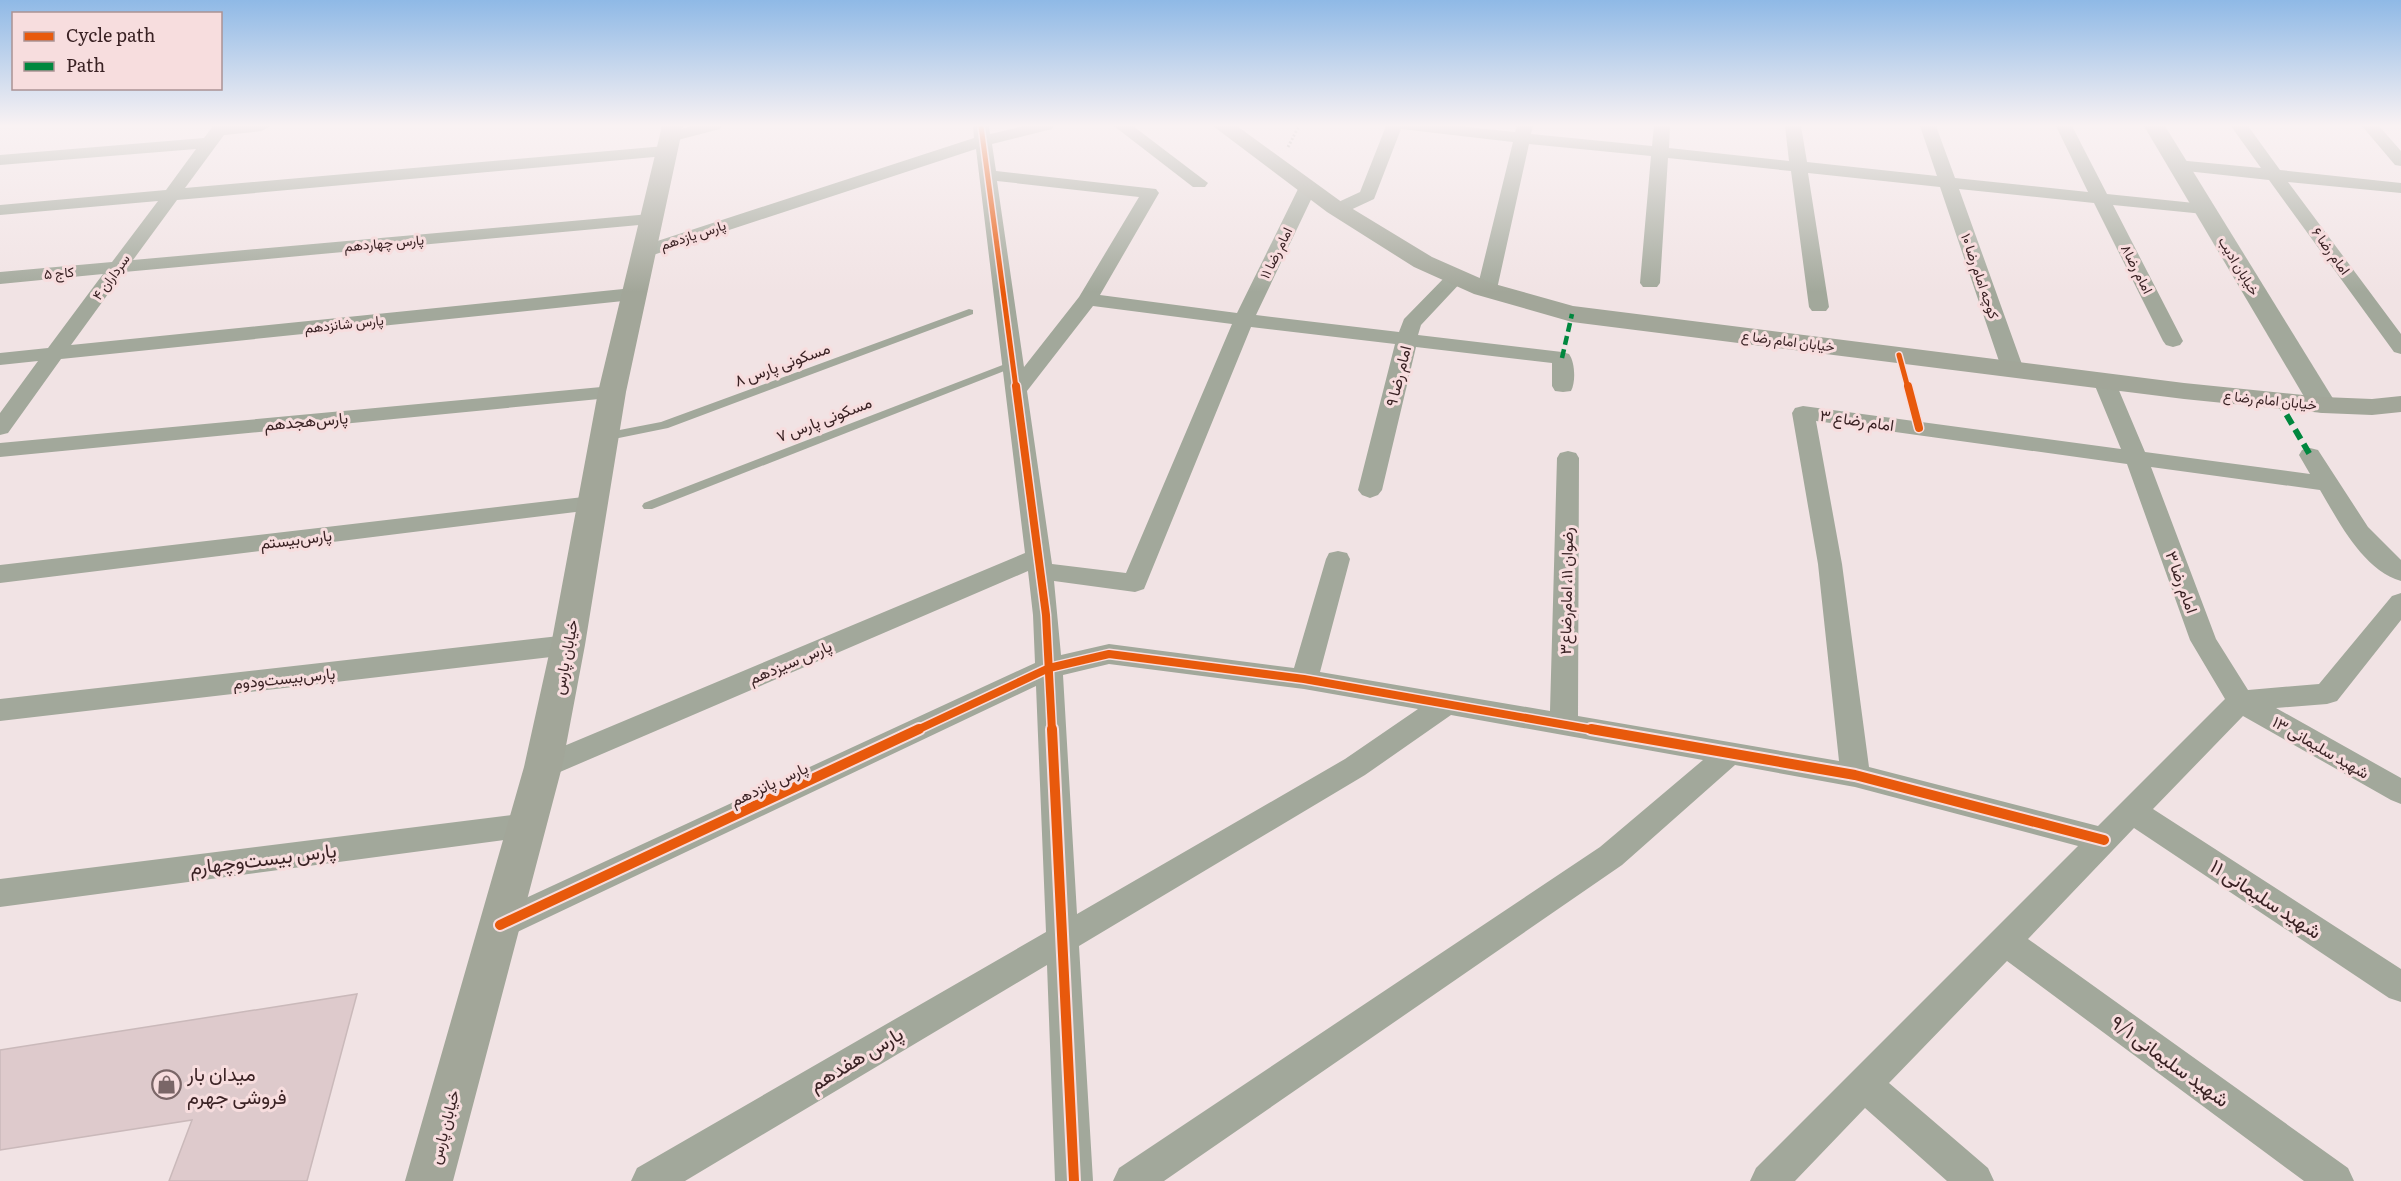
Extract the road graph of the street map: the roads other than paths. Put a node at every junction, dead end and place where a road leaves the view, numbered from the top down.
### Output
1 (182, 181) edge
2 (293, 181) edge
3 (659, 181) edge
4 (847, 181) edge
5 (988, 181) edge
6 (1042, 181) edge
7 (1196, 181) edge
8 (1300, 181) edge
9 (1373, 181) edge
10 (1512, 181) edge
11 (1656, 181) edge
12 (1802, 181) edge
13 (1947, 181) edge
14 (1948, 181) edge
15 (2092, 181) edge
16 (2187, 181) edge
17 (2279, 181) edge
18 (2334, 181) edge
19 (1199, 183) dead end
20 (1308, 187) junction
21 (2401, 188) edge
22 (172, 195) junction
23 (2101, 198) junction
24 (1338, 209) junction
25 (2204, 209) junction
26 (0, 210) edge
27 (650, 219) junction
28 (643, 252) junction
29 (118, 268) junction
30 (0, 278) edge
31 (1455, 278) junction
32 (1650, 283) dead end
33 (1487, 289) junction
34 (633, 294) junction
35 (1088, 299) junction
36 (1819, 307) dead end
37 (969, 312) dead end
38 (1244, 320) junction
39 (1406, 341) junction
40 (2173, 341) dead end
41 (2401, 348) edge
42 (54, 354) junction
43 (0, 359) edge
44 (1012, 364) junction
45 (2013, 370) junction
46 (2104, 381) junction
47 (1563, 386) dead end
48 (1016, 391) junction
49 (612, 392) junction
50 (2401, 404) edge
51 (2324, 405) junction
52 (0, 428) edge
53 (604, 437) junction
54 (0, 450) edge
55 (2310, 455) dead end
56 (1569, 458) dead end
57 (2136, 458) junction
58 (2328, 484) junction
59 (1370, 490) dead end
60 (592, 504) junction
61 (648, 506) dead end
62 (1338, 559) dead end
63 (1039, 564) junction
64 (2401, 572) edge
65 (0, 574) edge
66 (2398, 611) edge
67 (568, 645) junction
68 (1049, 668) junction
69 (1304, 679) junction
70 (2240, 701) junction
71 (1446, 704) junction
72 (0, 710) edge
73 (1564, 724) junction
74 (1730, 753) junction
75 (543, 767) junction
76 (1855, 775) junction
77 (2401, 792) edge
78 (2132, 812) junction
79 (527, 825) junction
80 (2104, 840) junction
81 (0, 893) edge
82 (500, 925) junction
83 (1062, 937) junction
84 (2005, 940) junction
85 (2401, 987) edge
86 (1863, 1084) junction
87 (429, 1181) edge
88 (650, 1181) edge
89 (1074, 1181) edge
90 (1132, 1181) edge
91 (1768, 1181) edge
92 (1975, 1181) edge
93 (2335, 1181) edge

1 - 22 street, سرداران ۴
2 - 22 street
3 - 27 main road, خیابان پارس
4 - 28 street, پارس‌‌ یازدهم
5 - 44 street
6 - 35 street
7 - 19 street
8 - 20 main road, خیابان امام رضا ع
9 - 24 street
10 - 33 street
11 - 32 street
12 - 36 street
13 - 45 street, کوچه امام رضا ۱۰
14 - 23 street
15 - 23 street, امام رضا۸
16 - 25 street, خیابان ادیب
17 - 41 street, امام رضا ۶
18 - 21 street
20 - 24 main road, خیابان امام رضا ع
20 - 38 street, امام رضا ۱۱
22 - 26 street
22 - 29 street, سرداران ۴
23 - 25 street
23 - 40 street, امام رضا۸
24 - 31 main road, خیابان امام رضا ع
25 - 51 street, خیابان ادیب
27 - 28 main road, خیابان پارس
27 - 29 street, پارس‌‌ چهاردهم
28 - 34 main road, خیابان پارس
29 - 30 street, کاج ۵
29 - 42 street, سرداران ۴
31 - 33 main road, خیابان امام رضا ع
31 - 39 street, امام رضا ۹
33 - 45 main road, خیابان امام رضا ع
34 - 42 street, پارس‌‌ شانزدهم
34 - 49 main road, خیابان پارس
35 - 38 street
35 - 48 street
37 - 53 lane, مسکونی پارس ۸
38 - 39 street
38 - 63 street, امام رضا ۱۱
39 - 47 street
39 - 59 street, امام رضا ۹
42 - 43 street, پارس‌‌ شانزدهم
42 - 52 street, سرداران ۴
44 - 48 street
44 - 61 lane, مسکونی ‌پارس ۷
45 - 46 main road, خیابان امام رضا ع
46 - 51 main road, خیابان امام رضا ع
46 - 57 street, امام رضا ۳
48 - 63 street
49 - 53 main road, خیابان پارس
49 - 54 street, پارس‌‌هجدهم
50 - 51 main road, خیابان امام رضا ع
53 - 60 main road, خیابان پارس
55 - 58 street
56 - 73 street, رضوان ۱۱، امام‌رضا‌ع‌۳
57 - 58 street
57 - 70 street, امام رضا ۳
57 - 76 street, امام رضا‌ع ۳
58 - 64 street
60 - 65 street, پارس‌بیستم
60 - 67 main road, خیابان پارس
62 - 69 street
63 - 68 street
63 - 75 street, پارس‌ سیزدهم
66 - 70 street
67 - 72 street, پارس‌بیست‌و‌دوم
67 - 75 main road, خیابان پارس
68 - 69 street, پارس‌ پانزدهم
68 - 82 street, پارس‌ پانزدهم
68 - 83 street
69 - 71 street, پارس‌ پانزدهم
70 - 77 street, شهید سلیمانی ۱۳
70 - 78 street
71 - 73 street, پارس‌ پانزدهم
71 - 83 street, پارس‌ هفدهم
73 - 74 street, پارس‌ پانزدهم
74 - 76 street, پارس‌ پانزدهم
74 - 90 street
75 - 79 main road, خیابان پارس
76 - 80 street, پارس‌ پانزدهم
78 - 80 street
78 - 85 street, شهید سلیمانی ۱۱
79 - 81 street, پارس بیست‌وچهارم
79 - 82 main road, خیابان پارس
80 - 84 street
82 - 87 main road, خیابان پارس
83 - 88 street, پارس‌ هفدهم
83 - 89 street
84 - 86 street
84 - 93 street, شهید سلیمانی ۹/۱
86 - 91 street
86 - 92 street

